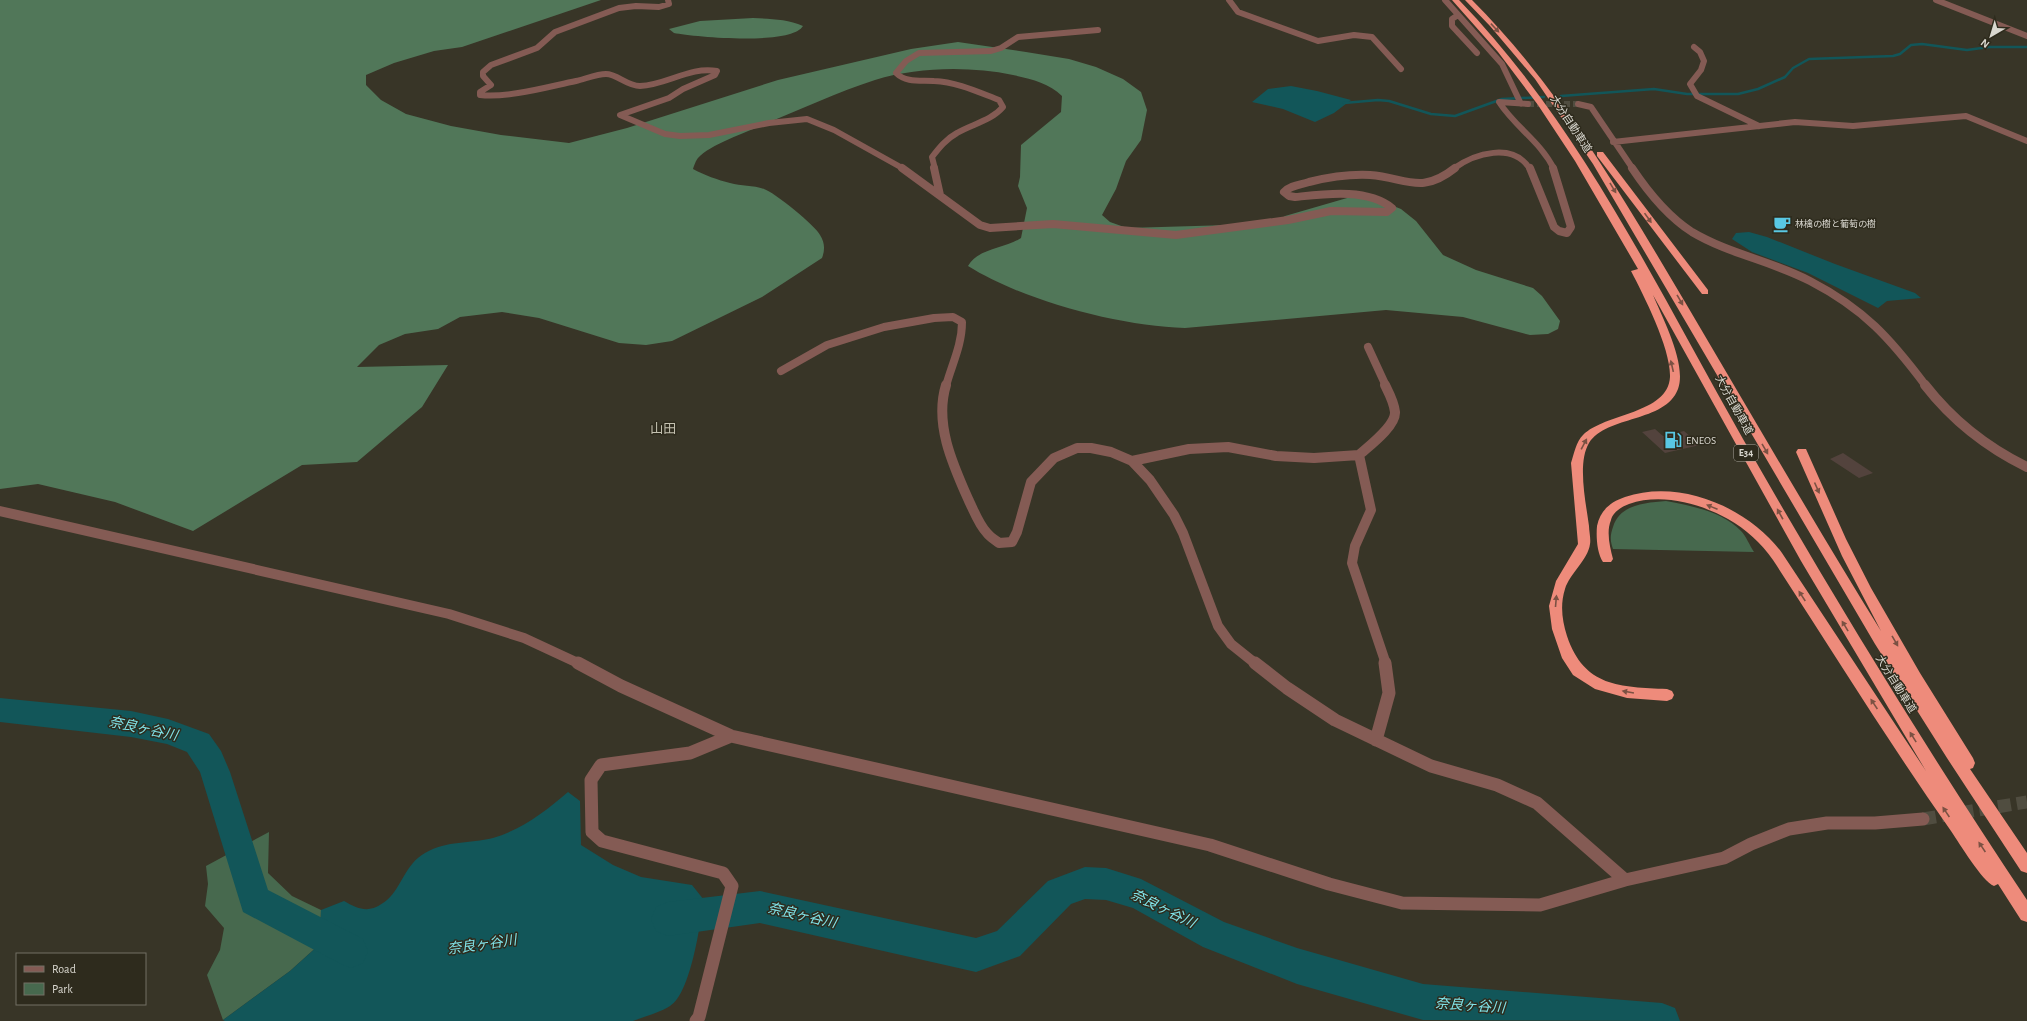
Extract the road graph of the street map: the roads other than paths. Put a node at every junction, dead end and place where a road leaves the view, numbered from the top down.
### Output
1 (668, 0) edge
2 (1230, 0) edge
3 (1445, 0) edge
4 (1455, 0) edge
5 (1468, 0) edge
6 (1936, 0) edge
7 (1458, 15) junction
8 (1098, 30) dead end
9 (2027, 36) edge
10 (1694, 47) dead end
11 (1477, 53) dead end
12 (1401, 69) dead end
13 (1547, 88) junction
14 (1578, 104) tunnel mouth
15 (1759, 126) junction
16 (2027, 141) edge
17 (1613, 142) junction
18 (1580, 162) junction
19 (940, 195) junction
20 (1705, 292) dead end
21 (1368, 348) dead end
22 (781, 371) dead end
23 (1802, 452) dead end
24 (1359, 455) junction
25 (1132, 462) junction
26 (2027, 467) edge
27 (0, 511) edge
28 (1607, 559) dead end
29 (1667, 695) dead end
30 (731, 736) junction
31 (1376, 740) junction
32 (1923, 819) tunnel mouth
33 (2027, 853) edge
34 (2027, 866) edge
35 (1625, 880) junction
36 (2027, 914) edge
37 (2027, 923) edge
38 (696, 1021) edge

1 - 19 street
2 - 12 street
3 - 7 street
4 - 18 highway, 大分自動車道 / E34
5 -> 13 highway, 大分自動車道 / E34
6 - 9 street
7 - 11 street
7 - 19 street
8 - 19 street
10 - 15 street
13 -> 20 highway
13 -> 34 highway, 大分自動車道 / E34
14 - 17 street
15 - 16 street
15 - 17 street
17 - 26 street
29 -> 18 highway
36 -> 18 highway, 大分自動車道 / E34
21 - 24 street
22 - 25 street
23 -> 33 highway
24 - 25 street
24 - 31 street
25 - 31 street
27 - 30 street
37 -> 28 highway
30 - 35 street
30 - 38 street
31 - 35 street
32 - 35 street

